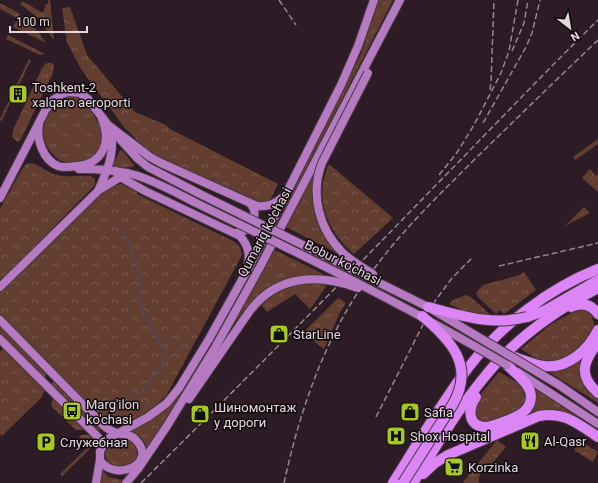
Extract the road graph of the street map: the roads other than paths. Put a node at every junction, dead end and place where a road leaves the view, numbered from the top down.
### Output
1 (374, 0) edge
2 (400, 0) edge
3 (42, 115) junction
4 (100, 115) junction
5 (108, 125) junction
6 (59, 166) junction
7 (117, 173) junction
8 (98, 190) junction
9 (286, 193) junction
10 (0, 198) edge
11 (250, 203) junction
12 (236, 233) junction
13 (598, 268) edge
14 (248, 269) junction
15 (598, 280) edge
16 (0, 287) edge
17 (598, 288) edge
18 (398, 291) junction
19 (392, 300) junction
20 (428, 307) junction
21 (598, 314) edge
22 (422, 316) junction
23 (0, 320) edge
24 (543, 322) junction
25 (598, 330) edge
26 (0, 339) edge
27 (598, 342) edge
28 (513, 356) junction
29 (504, 362) junction
30 (54, 375) junction
31 (45, 384) junction
32 (598, 394) edge
33 (598, 412) edge
34 (598, 424) edge
35 (167, 426) junction
36 (118, 434) junction
37 (598, 437) edge
38 (100, 448) junction
39 (100, 460) junction
40 (138, 469) junction
41 (96, 483) edge
42 (126, 483) edge
43 (393, 483) edge
44 (403, 483) edge
45 (413, 483) edge

1 - 9 main road, Qumariq ko'chasi
2 - 18 main road, bridge
2 - 35 main road, Qumariq ko'chasi
3 - 4 main road
3 - 6 main road
3 - 10 main road
4 - 5 main road
4 - 6 main road
5 - 7 main road
5 - 11 main road
5 - 18 main road, Bobur ko'chasi, bridge
6 - 7 main road, Bobur ko'chasi
7 - 8 main road
7 - 8 main road
7 - 12 main road
7 - 19 main road, Bobur ko'chasi, bridge
8 - 16 main road
9 - 11 main road
9 - 14 main road, Qumariq ko'chasi
11 - 12 main road
12 - 14 main road
13 - 43 highway
14 - 36 main road, Qumariq ko'chasi
15 - 20 highway, bridge
17 - 24 highway
18 - 20 main road, Bobur ko'chasi, bridge
19 - 22 main road, Bobur ko'chasi, bridge
19 - 35 main road, bridge
20 - 28 main road, Bobur ko'chasi, bridge
21 - 24 highway
22 - 29 main road, Bobur ko'chasi, bridge
22 - 44 highway, bridge
23 - 30 main road
24 - 29 highway
25 - 28 highway
26 - 31 main road
27 - 32 highway
28 - 33 main road, Bobur ko'chasi, bridge
29 - 29 highway
29 - 34 main road, Bobur ko'chasi
29 - 45 highway
30 - 31 main road
30 - 36 main road
31 - 38 main road
35 - 40 main road, Qumariq ko'chasi
36 - 38 main road, Qumariq ko'chasi
36 - 40 main road
37 - 45 highway
38 - 39 main road
39 - 40 main road
39 - 41 main road
40 - 42 main road, Qumariq ko'chasi

